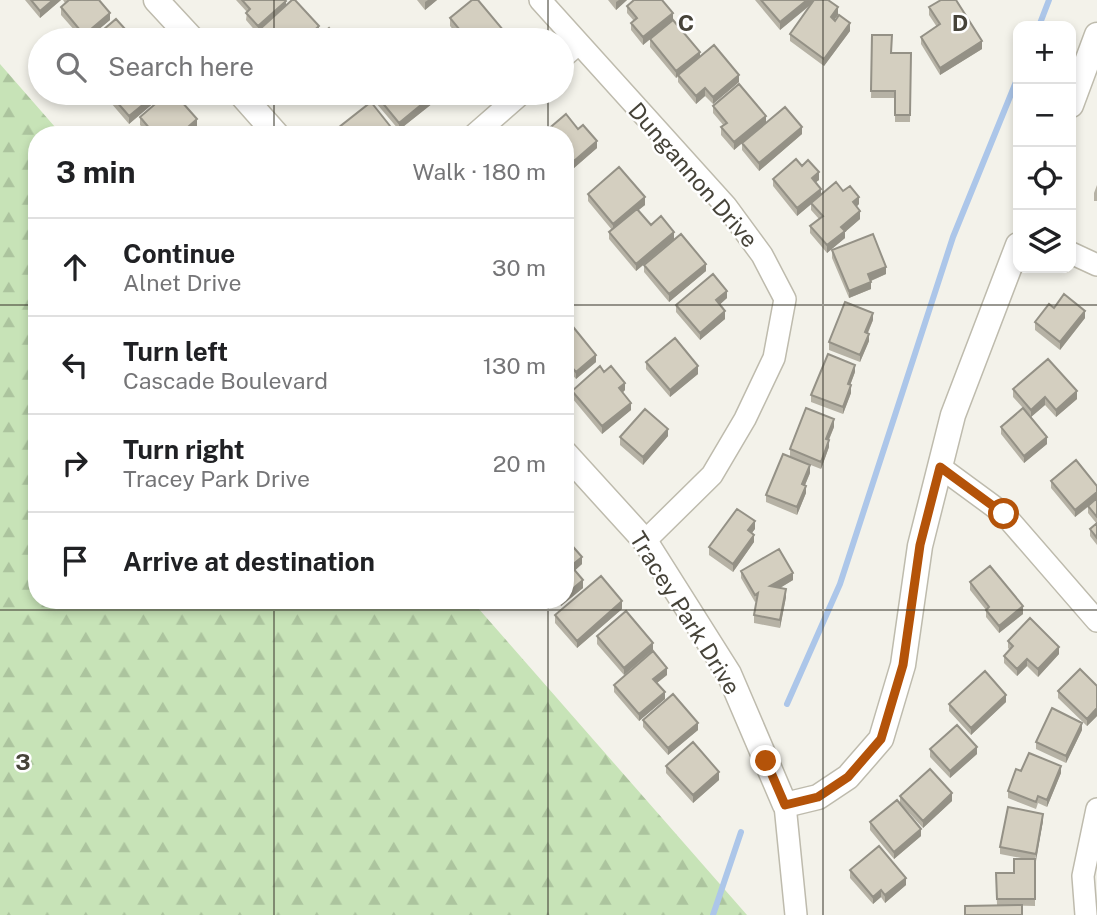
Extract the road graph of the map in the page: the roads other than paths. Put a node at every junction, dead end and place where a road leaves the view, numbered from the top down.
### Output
1 (156, 0) edge
2 (540, 0) edge
3 (182, 28) edge
4 (556, 28) edge
5 (1097, 34) edge
6 (574, 55) edge
7 (1076, 91) edge
8 (251, 105) edge
9 (508, 105) edge
10 (269, 126) edge
11 (484, 126) edge
12 (1076, 255) edge
13 (1013, 258) edge
14 (1097, 265) edge
15 (574, 463) edge
16 (940, 467) junction
17 (645, 541) junction
18 (1097, 621) edge
19 (785, 805) junction
20 (1097, 809) edge
21 (796, 915) edge
22 (1086, 915) edge

1 - 3 street
2 - 4 street, Dungannon Drive
5 - 7 street
6 - 17 street, Dungannon Drive
8 - 10 street
9 - 11 street
12 - 14 street
13 - 16 street
15 - 17 street, Tracey Park Drive
16 - 18 street
16 - 19 street
17 - 19 street, Tracey Park Drive
19 - 21 street, Tracey Park Drive
20 - 22 street

